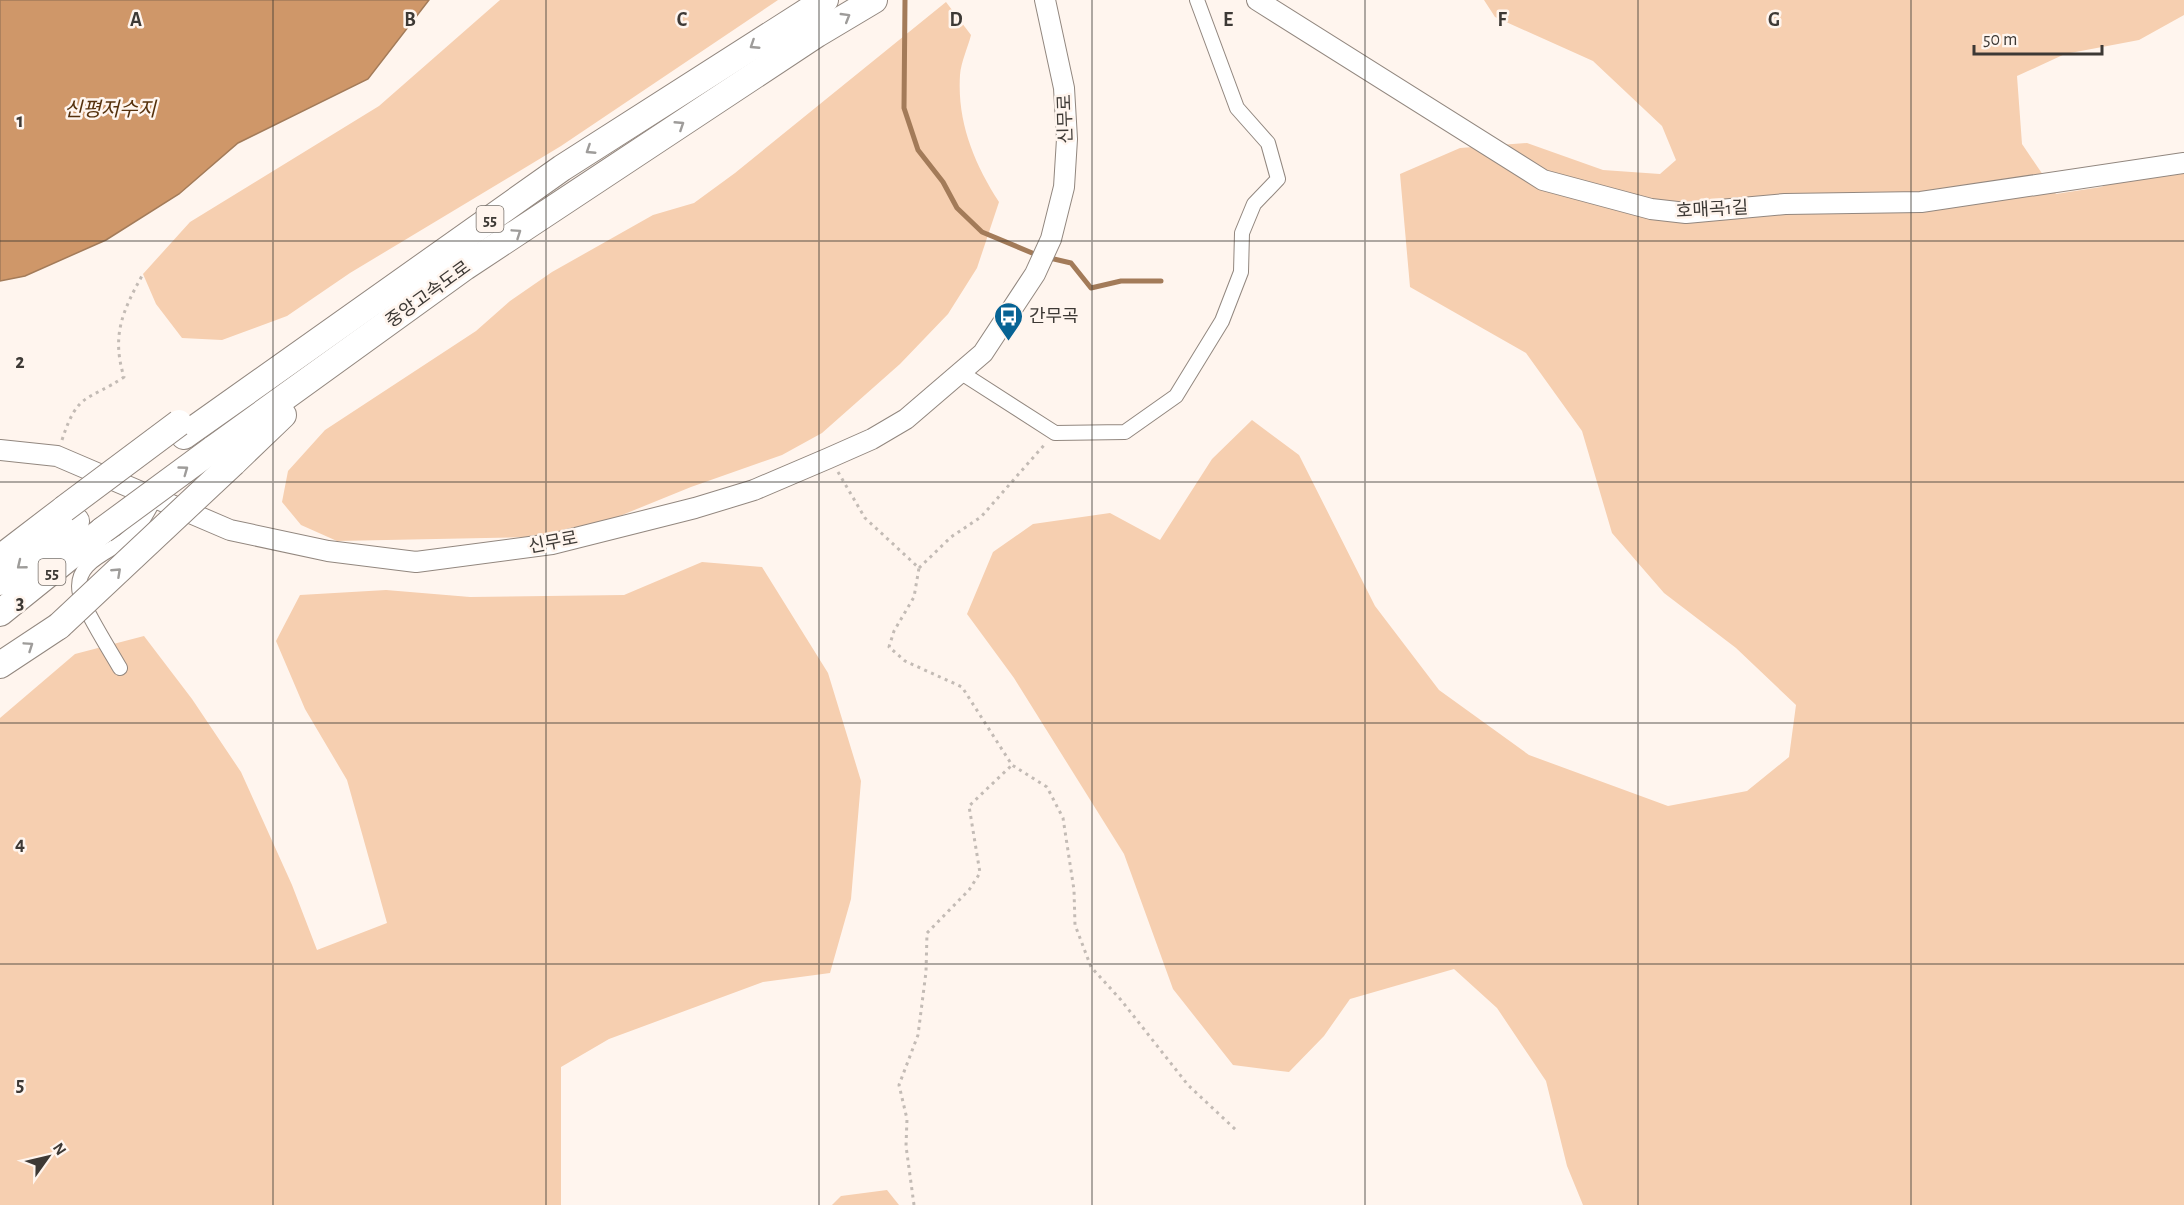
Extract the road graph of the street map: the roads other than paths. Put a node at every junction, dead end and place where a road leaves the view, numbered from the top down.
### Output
1 (874, 0) edge
2 (1045, 0) edge
3 (1197, 0) edge
4 (1257, 0) edge
5 (814, 6) edge
6 (2184, 163) edge
7 (960, 372) junction
8 (0, 450) edge
9 (223, 456) junction
10 (155, 498) junction
11 (70, 515) junction
12 (0, 558) edge
13 (0, 582) edge
14 (0, 613) edge
15 (0, 665) edge
16 (120, 668) dead end

9 -> 1 highway, 중앙고속도로 / 55
2 - 7 street, 신무로
3 - 7 street
4 - 6 street, 호매곡1길
5 -> 11 highway, 중앙고속도로 / 55
7 - 10 street, 신무로
8 - 10 street, 신무로
14 -> 9 highway, 중앙고속도로 / 55, bridge
15 -> 9 highway, bridge
10 - 16 street
11 - 12 highway
11 -> 13 highway, 중앙고속도로 / 55

